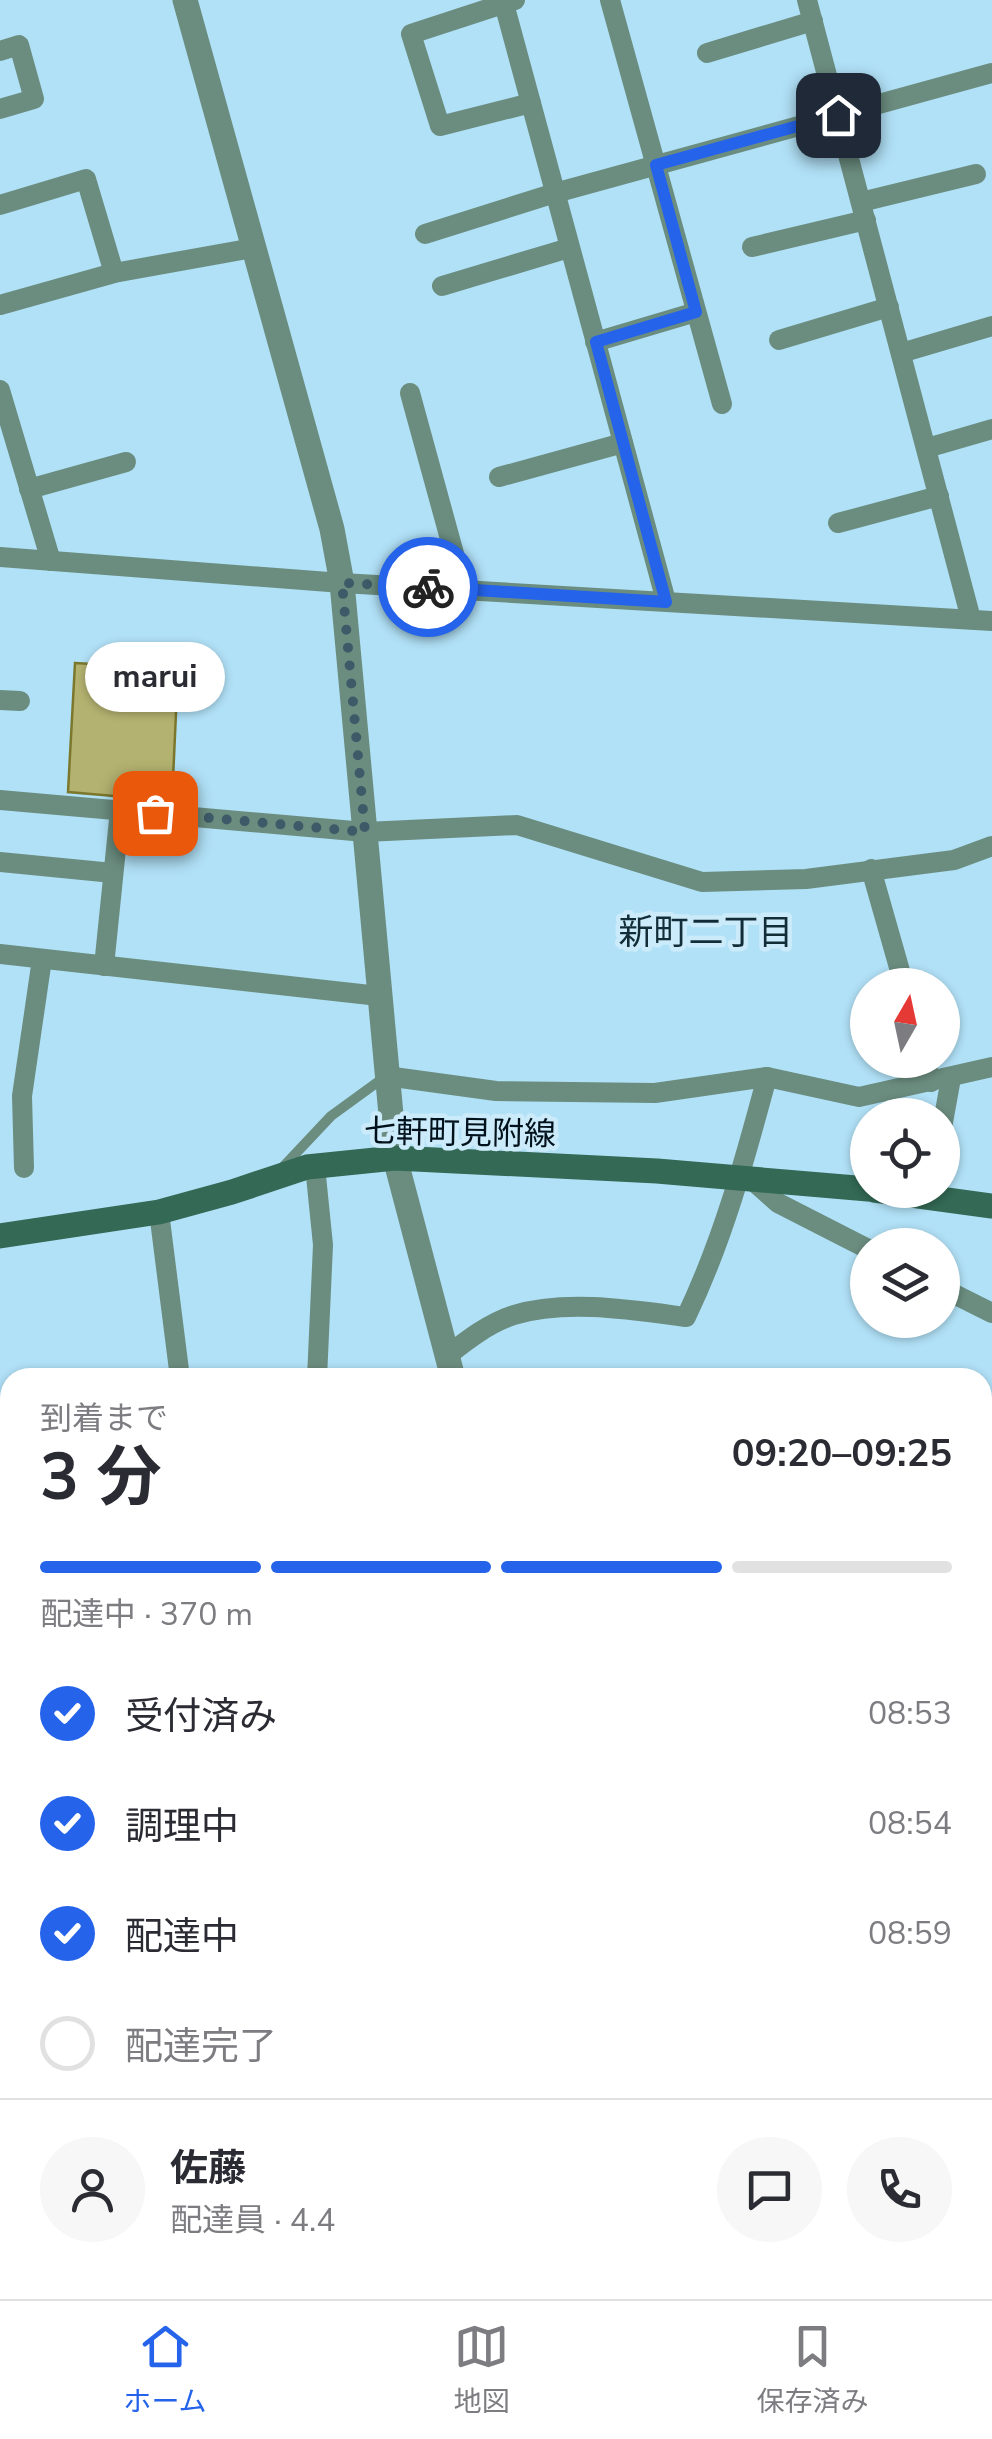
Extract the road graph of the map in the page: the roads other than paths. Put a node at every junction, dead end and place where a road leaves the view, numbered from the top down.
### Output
1 (185, 0) edge
2 (610, 0) edge
3 (807, 0) edge
4 (508, 1) edge
5 (812, 22) junction
6 (0, 51) edge
7 (707, 53) dead end
8 (992, 73) edge
9 (531, 104) junction
10 (0, 109) edge
11 (838, 115) junction
12 (656, 165) junction
13 (976, 174) dead end
14 (554, 193) junction
15 (0, 205) edge
16 (863, 211) junction
17 (425, 234) dead end
18 (752, 247) dead end
19 (253, 248) junction
20 (570, 248) junction
21 (114, 273) junction
22 (442, 286) dead end
23 (0, 305) edge
24 (889, 307) junction
25 (696, 312) junction
26 (992, 326) edge
27 (780, 340) dead end
28 (596, 342) junction
29 (901, 353) junction
30 (410, 393) dead end
31 (1, 396) edge
32 (722, 404) dead end
33 (992, 429) edge
34 (623, 443) junction
35 (926, 448) junction
36 (126, 462) dead end
37 (499, 477) dead end
38 (29, 489) junction
39 (940, 496) junction
40 (838, 524) dead end
41 (0, 557) edge
42 (51, 561) junction
43 (342, 583) junction
44 (464, 590) junction
45 (666, 602) junction
46 (982, 620) edge
47 (0, 800) edge
48 (120, 810) junction
49 (365, 832) junction
50 (992, 846) edge
51 (0, 862) edge
52 (871, 868) junction
53 (113, 873) junction
54 (0, 954) edge
55 (42, 958) junction
56 (104, 966) junction
57 (899, 968) edge
58 (379, 996) junction
59 (992, 1067) edge
60 (386, 1076) junction
61 (767, 1076) junction
62 (941, 1080) junction
63 (941, 1098) edge
64 (395, 1158) junction
65 (316, 1166) junction
66 (24, 1168) dead end
67 (272, 1178) junction
68 (746, 1178) junction
69 (850, 1188) edge
70 (960, 1200) edge
71 (992, 1206) edge
72 (159, 1212) junction
73 (0, 1236) edge
74 (850, 1240) edge
75 (960, 1297) edge
76 (992, 1313) edge
77 (450, 1367) edge
78 (179, 1368) edge
79 (317, 1368) edge

1 - 19 street
2 - 12 street
3 - 5 street
4 - 9 street
4 - 9 street
5 - 7 street
5 - 11 street
6 - 10 street
8 - 11 street
9 - 14 street
11 - 12 street
11 - 16 street
12 - 14 street
12 - 25 street
13 - 16 street
14 - 17 street
14 - 20 street
15 - 21 street
16 - 18 street
16 - 24 street
19 - 21 street
19 - 43 street
20 - 22 street
20 - 28 street
21 - 23 street
24 - 27 street
24 - 29 street
25 - 28 street
25 - 32 street
26 - 29 street
28 - 34 street
29 - 35 street
30 - 44 street
31 - 38 street
33 - 35 street
34 - 37 street
34 - 45 street
35 - 39 street
36 - 38 street
38 - 42 street
39 - 40 street
39 - 46 street
41 - 42 street
42 - 43 street
43 - 44 street
43 - 49 street
44 - 45 street
45 - 46 street
47 - 48 street
48 - 49 street
48 - 53 street
49 - 52 street
49 - 58 street
50 - 52 street
51 - 53 street
52 - 57 street
53 - 56 street
54 - 55 street
55 - 56 street
55 - 66 street
56 - 58 street
58 - 60 street
59 - 62 street
60 - 61 street
60 - 64 street
60 - 67 lane
61 - 62 street
61 - 68 street
62 - 63 street
64 - 65 main road, 七軒町見附線
64 - 68 main road, 七軒町見附線
64 - 77 street
65 - 67 main road, 七軒町見附線
65 - 79 street
67 - 72 main road, 七軒町見附線
68 - 69 main road, 七軒町見附線
68 - 74 street
68 - 77 street
70 - 71 main road, 七軒町見附線
72 - 73 main road, 七軒町見附線
72 - 78 street
75 - 76 street

